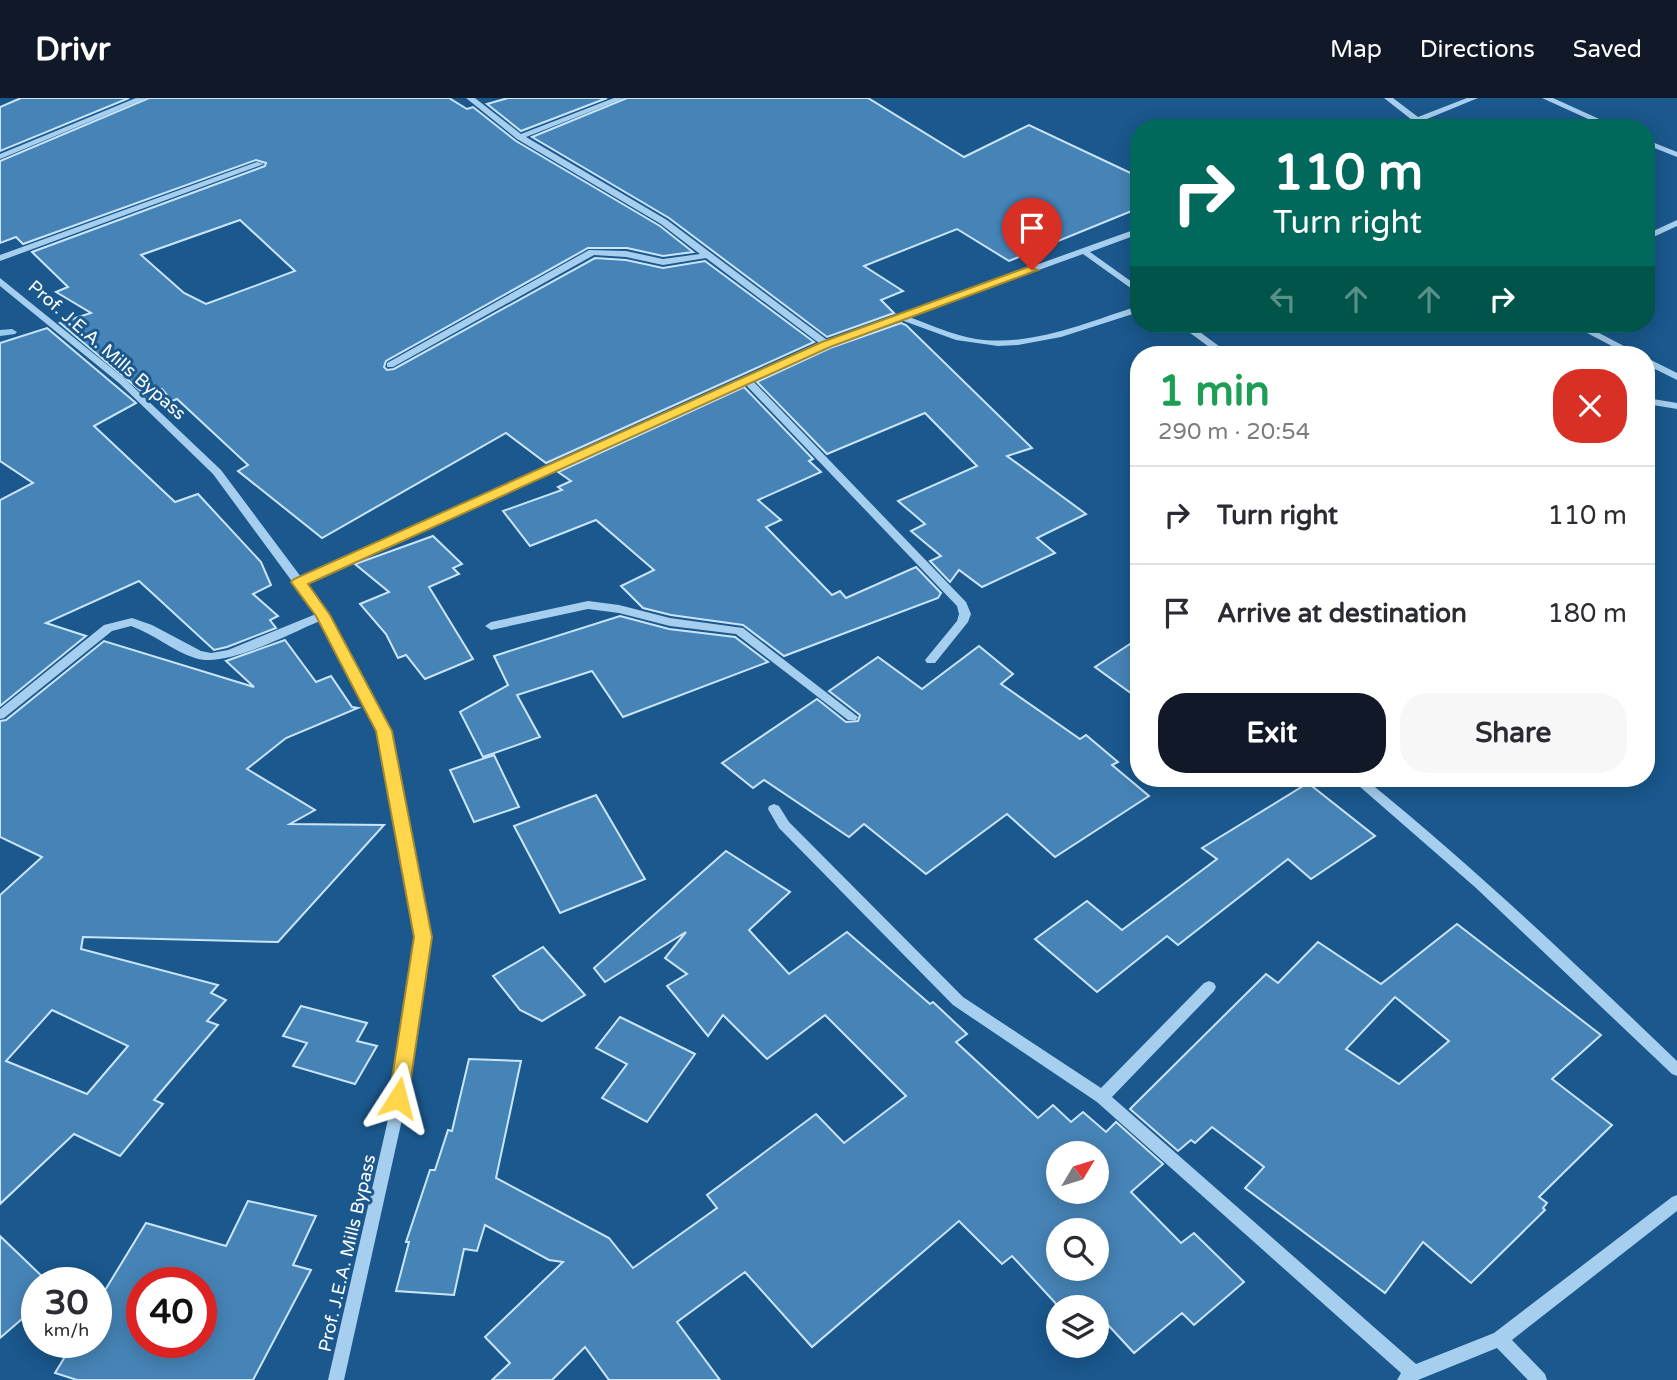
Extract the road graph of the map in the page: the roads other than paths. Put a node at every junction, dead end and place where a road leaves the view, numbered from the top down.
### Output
1 (143, 98) edge
2 (470, 98) edge
3 (621, 98) edge
4 (1388, 98) edge
5 (1474, 98) edge
6 (1546, 98) edge
7 (1416, 119) joint
8 (1594, 119) edge
9 (520, 137) junction
10 (1655, 145) edge
11 (1677, 155) edge
12 (0, 157) edge
13 (260, 164) dead end
14 (1677, 223) edge
15 (1655, 233) edge
16 (1130, 234) edge
17 (1084, 251) junction
18 (708, 255) junction
19 (0, 258) edge
20 (0, 281) edge
21 (1130, 284) edge
22 (1130, 312) edge
23 (901, 317) junction
24 (1195, 333) edge
25 (1593, 333) edge
26 (826, 344) junction
27 (1214, 346) edge
28 (1618, 346) edge
29 (390, 365) dead end
30 (1655, 365) edge
31 (1677, 377) edge
32 (748, 381) junction
33 (1655, 402) edge
34 (1677, 406) edge
35 (299, 582) junction
36 (323, 615) junction
37 (491, 626) dead end
38 (931, 660) dead end
39 (0, 715) edge
40 (852, 717) dead end
41 (1367, 787) edge
42 (774, 809) dead end
43 (1209, 987) dead end
44 (1677, 1070) edge
45 (1102, 1097) junction
46 (1677, 1202) edge
47 (1500, 1339) junction
48 (1409, 1377) edge
49 (336, 1380) edge
50 (1539, 1380) edge

1 - 12 street
2 - 9 street
3 - 9 street
4 - 7 street
5 - 7 street
6 - 8 street
9 - 18 street
10 - 11 street
13 - 19 street
14 - 15 street
16 - 17 street
17 - 21 street
17 - 23 street
18 - 26 street
18 - 29 street
20 - 35 street, Prof. J.E.A. Mills Bypass
22 - 23 street
23 - 26 street
24 - 27 street
25 - 28 street
26 - 32 street
30 - 31 street
32 - 35 street
32 - 38 street
33 - 34 street
35 - 36 street, Prof. J.E.A. Mills Bypass
36 - 39 street
36 - 49 street, Prof. J.E.A. Mills Bypass
37 - 40 street
41 - 44 street
42 - 45 street
43 - 45 street
45 - 48 street
46 - 47 street
47 - 48 street
47 - 50 street

